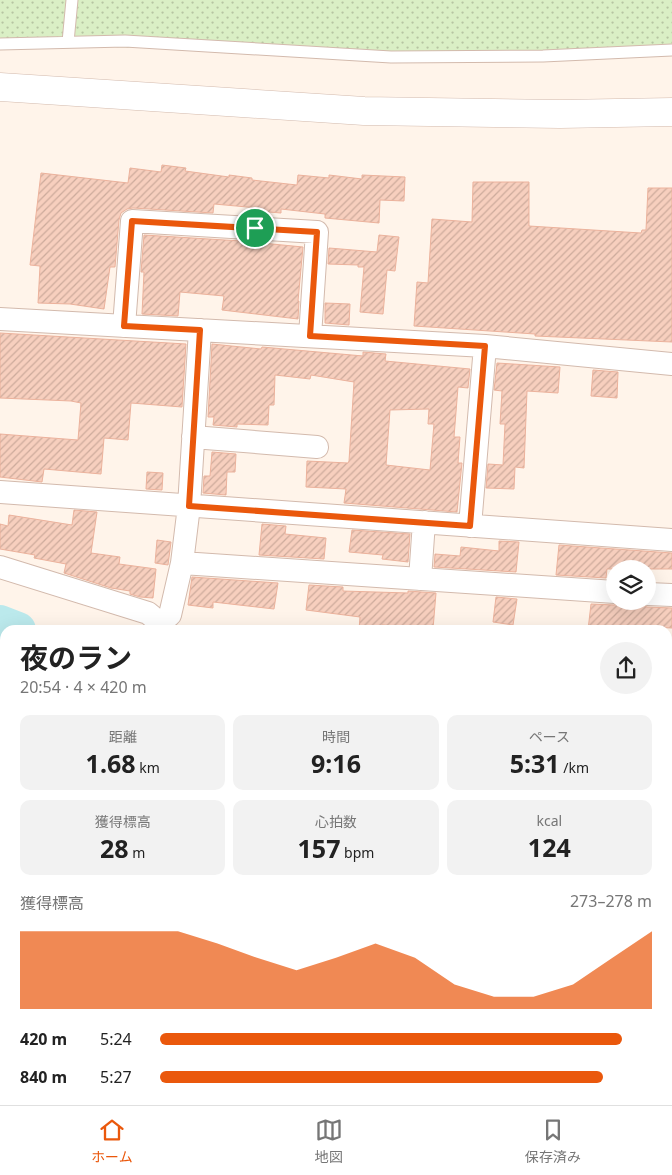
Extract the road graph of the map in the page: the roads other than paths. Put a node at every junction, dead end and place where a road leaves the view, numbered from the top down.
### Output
1 (72, 0) edge
2 (68, 42) junction
3 (0, 44) edge
4 (672, 50) edge
5 (0, 87) edge
6 (672, 102) edge
7 (672, 112) edge
8 (560, 114) junction
9 (0, 319) edge
10 (124, 326) junction
11 (200, 330) junction
12 (310, 336) junction
13 (485, 346) junction
14 (672, 364) edge
15 (193, 437) junction
16 (317, 447) dead end
17 (0, 492) edge
18 (189, 506) junction
19 (424, 522) junction
20 (470, 526) junction
21 (672, 540) edge
22 (182, 563) junction
23 (0, 567) edge
24 (420, 579) junction
25 (606, 591) edge
26 (656, 594) edge
27 (672, 595) edge
28 (158, 625) edge
29 (162, 625) edge

1 - 2 lane
2 - 3 lane
2 - 4 lane
5 - 8 street
6 - 8 street
7 - 8 street
9 - 10 street
10 - 11 street
10 - 12 street
11 - 12 street
11 - 15 street
12 - 13 street
13 - 14 street
13 - 20 street
15 - 16 street
15 - 18 street
17 - 18 street
18 - 19 street
18 - 22 street
19 - 20 street
19 - 24 street
20 - 21 street
22 - 24 street
22 - 29 street
23 - 28 street
24 - 25 street
26 - 27 street

